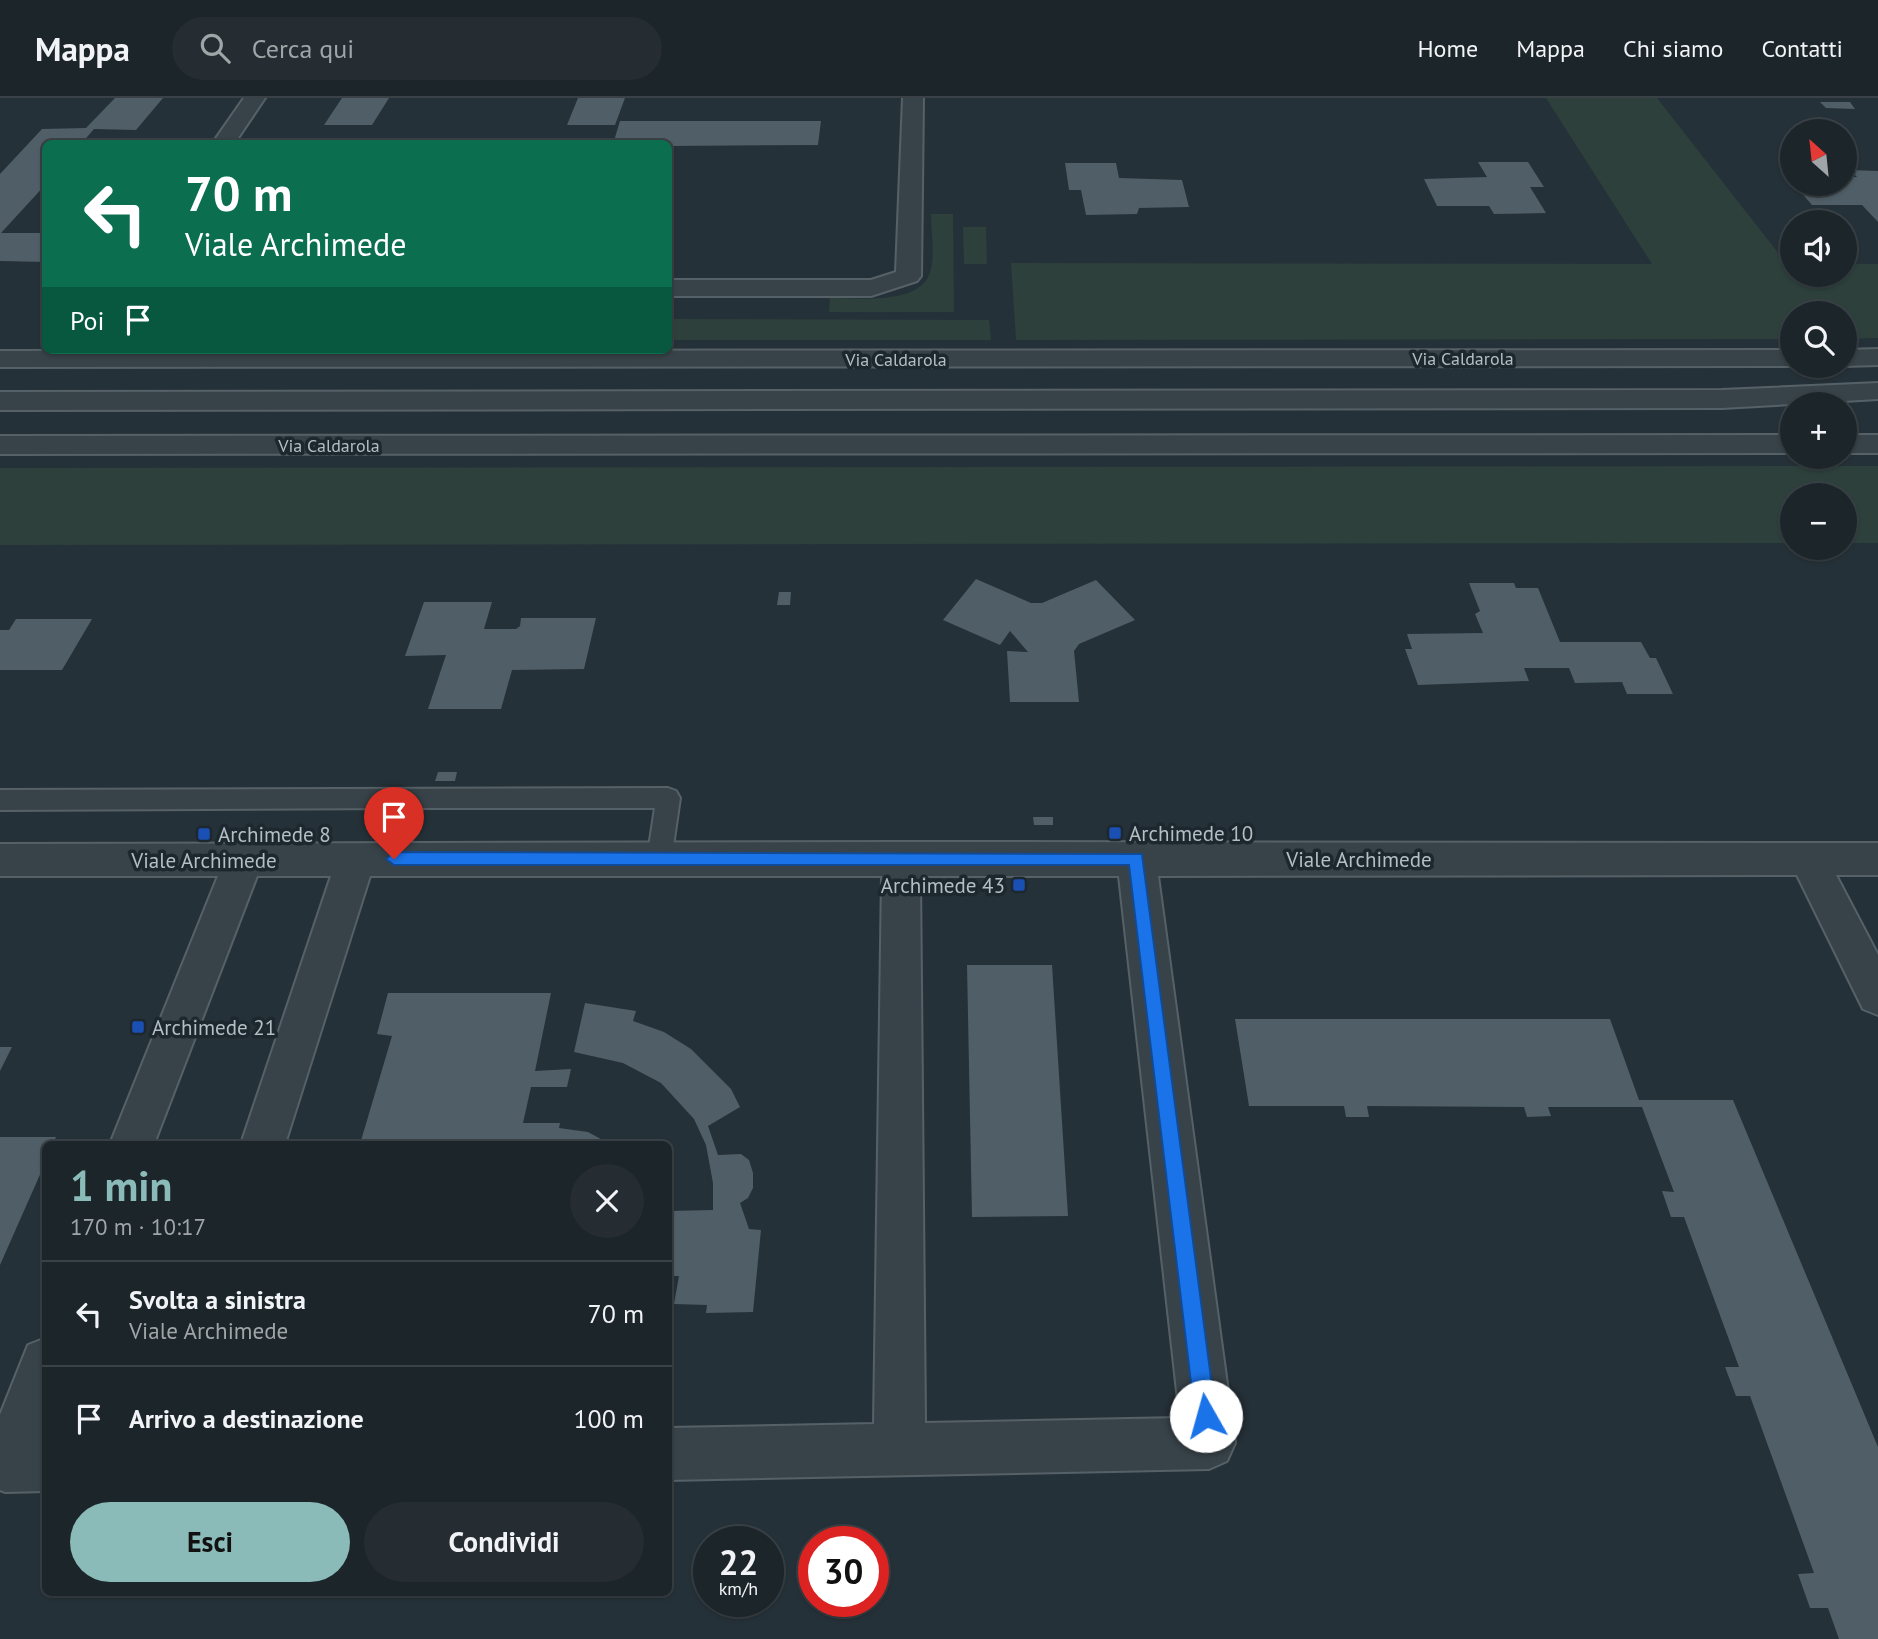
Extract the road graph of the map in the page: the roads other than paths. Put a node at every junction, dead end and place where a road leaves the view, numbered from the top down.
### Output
1 (255, 98) edge
2 (913, 98) edge
3 (226, 140) edge
4 (672, 288) edge
5 (1878, 357) edge
6 (1780, 358) edge
7 (1857, 358) edge
8 (0, 359) edge
9 (1878, 391) edge
10 (1722, 399) junction
11 (0, 401) edge
12 (1780, 403) edge
13 (1857, 408) edge
14 (1878, 410) edge
15 (1780, 444) edge
16 (1857, 444) edge
17 (1878, 444) edge
18 (0, 445) edge
19 (413, 799) junction
20 (0, 800) edge
21 (901, 858) junction
22 (1136, 858) junction
23 (375, 859) junction
24 (1808, 859) junction
25 (1878, 859) edge
26 (0, 860) edge
27 (244, 860) junction
28 (659, 860) junction
29 (1878, 996) edge
30 (133, 1141) edge
31 (264, 1141) edge
32 (42, 1373) edge
33 (899, 1450) junction
34 (672, 1454) edge
35 (42, 1465) edge

1 - 3 street
2 - 4 street
5 - 7 street
6 - 8 street, Via Caldarola
9 - 10 street, Via Caldarola
10 - 11 street, Via Caldarola
10 - 12 street, Via Caldarola
13 - 14 street
15 - 18 street, Via Caldarola
16 - 17 street
19 - 20 lane
19 - 23 lane
19 - 28 lane
21 - 22 street, Viale Archimede
21 - 28 street, Viale Archimede
21 - 33 street
22 - 24 street, Viale Archimede
22 - 33 street
23 - 27 street, Viale Archimede
23 - 28 street, Viale Archimede
23 - 31 street
24 - 25 street, Viale Archimede
24 - 29 street
26 - 27 street, Viale Archimede
27 - 30 street
32 - 35 street
33 - 34 street

